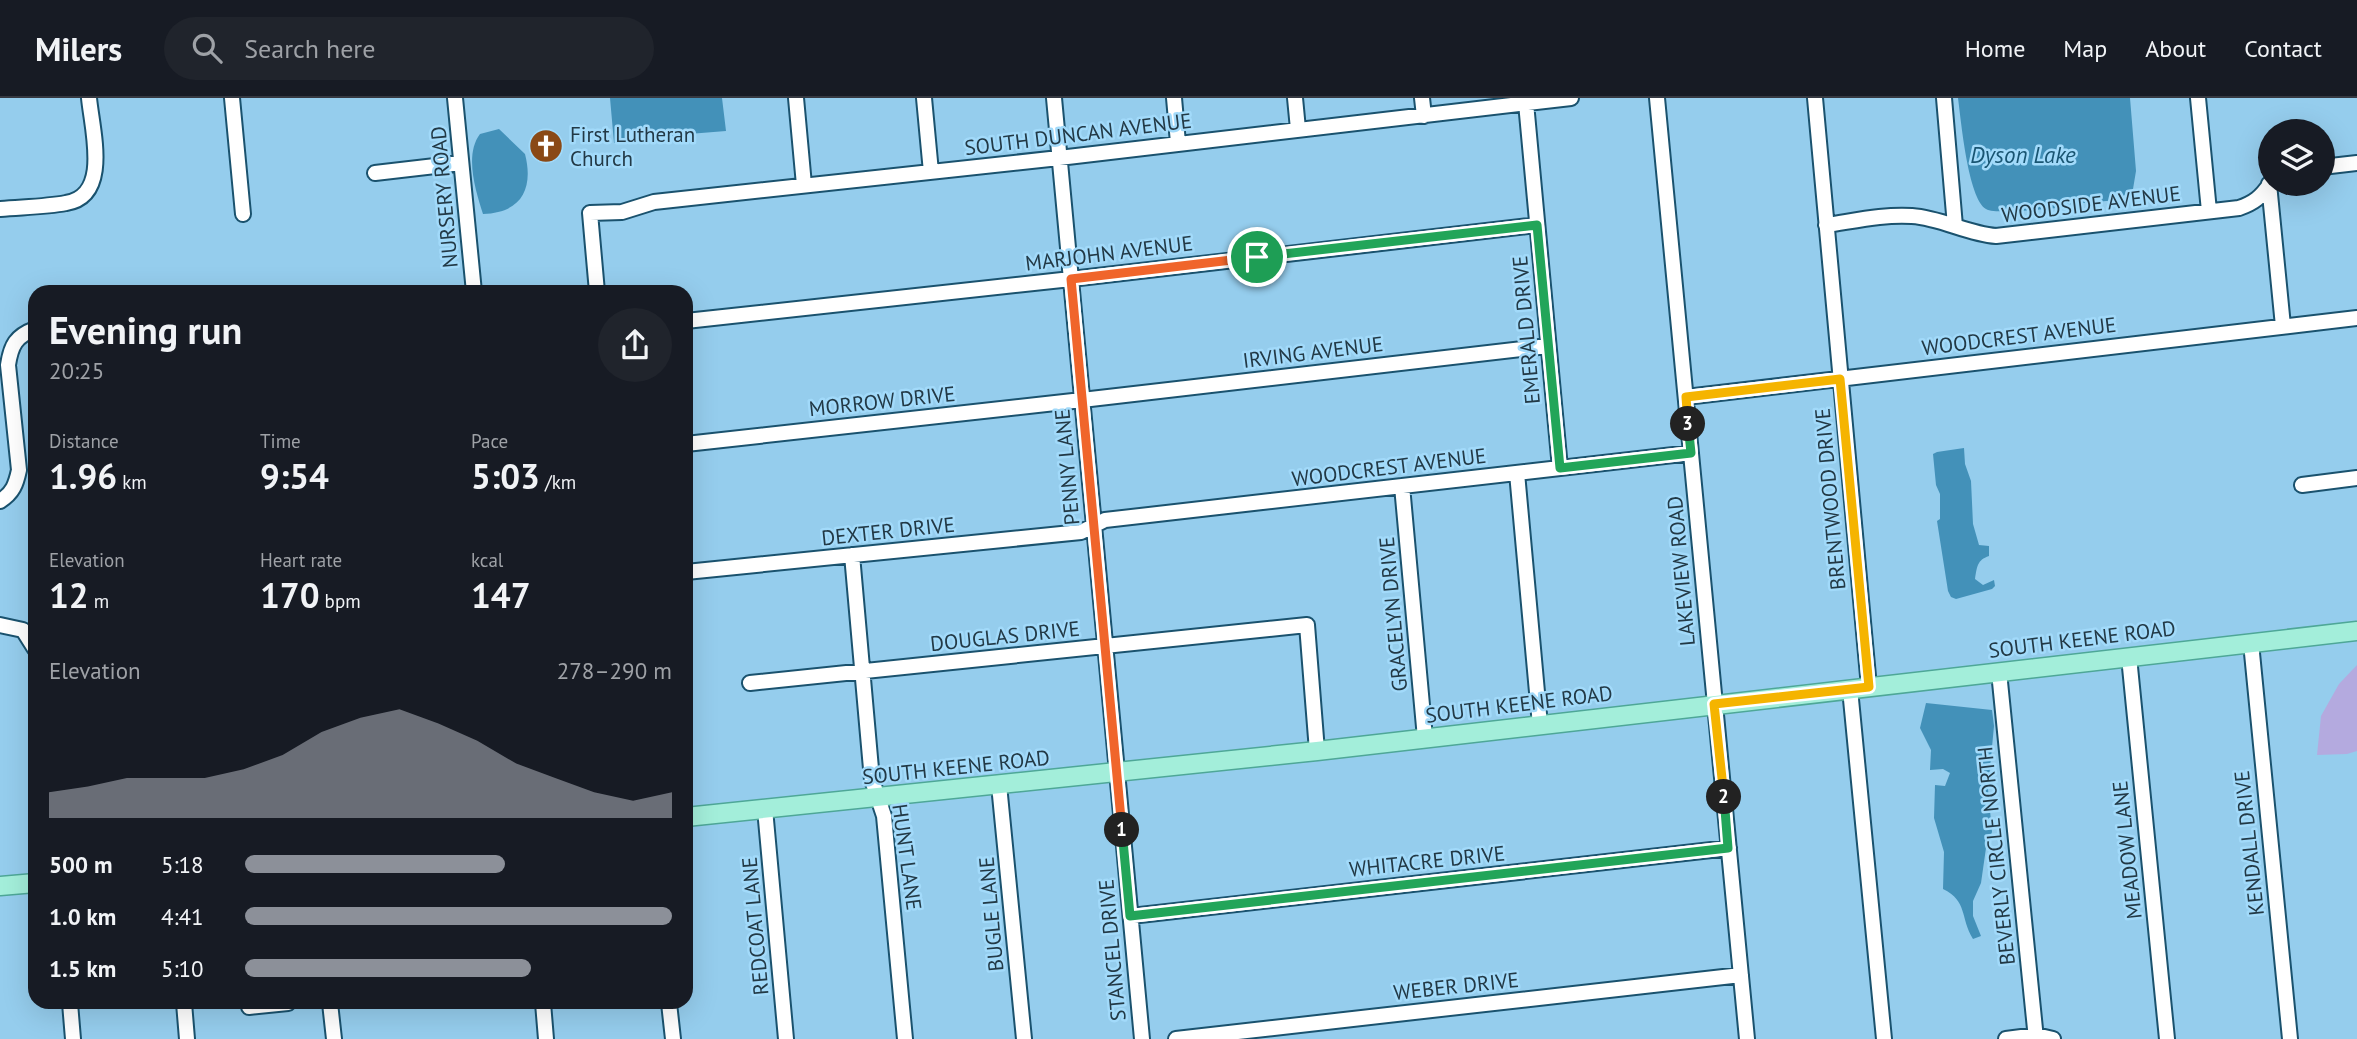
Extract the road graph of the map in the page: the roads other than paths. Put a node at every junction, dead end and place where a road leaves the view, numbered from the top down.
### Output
1 (89, 98) edge
2 (232, 98) edge
3 (456, 98) edge
4 (796, 98) edge
5 (924, 98) edge
6 (1054, 98) edge
7 (1174, 98) edge
8 (1295, 98) edge
9 (1422, 98) edge
10 (1571, 98) edge
11 (1657, 98) edge
12 (1815, 98) edge
13 (1944, 98) edge
14 (2198, 98) edge
15 (1526, 103) junction
16 (1424, 116) junction
17 (1298, 129) junction
18 (1178, 143) junction
19 (1059, 158) junction
20 (461, 163) junction
21 (2357, 163) edge
22 (2335, 166) edge
23 (931, 172) junction
24 (375, 173) dead end
25 (804, 185) junction
26 (2261, 196) edge
27 (2271, 196) edge
28 (0, 209) edge
29 (2209, 211) junction
30 (243, 214) dead end
31 (1537, 225) junction
32 (1826, 225) junction
33 (1955, 226) junction
34 (1071, 279) junction
35 (473, 285) edge
36 (596, 285) edge
37 (2357, 318) edge
38 (693, 320) edge
39 (2283, 326) junction
40 (28, 333) edge
41 (1548, 346) junction
42 (1840, 379) junction
43 (1686, 397) junction
44 (1082, 400) junction
45 (693, 443) edge
46 (1691, 453) junction
47 (1560, 468) junction
48 (1517, 473) junction
49 (2357, 478) edge
50 (2302, 485) dead end
51 (1402, 486) junction
52 (5, 498) edge
53 (1093, 526) junction
54 (852, 555) junction
55 (693, 571) edge
56 (0, 625) edge
57 (2357, 631) edge
58 (28, 638) edge
59 (2251, 643) junction
60 (1105, 647) junction
61 (2129, 657) junction
62 (863, 672) junction
63 (1999, 672) junction
64 (750, 683) dead end
65 (1869, 687) junction
66 (1850, 689) junction
67 (1714, 704) junction
68 (1540, 725) junction
69 (1425, 738) junction
70 (1317, 751) junction
71 (1117, 773) junction
72 (999, 785) junction
73 (878, 797) junction
74 (765, 809) junction
75 (693, 816) edge
76 (1728, 848) junction
77 (28, 884) edge
78 (0, 886) edge
79 (1130, 916) junction
80 (1741, 975) junction
81 (70, 1009) edge
82 (184, 1009) edge
83 (331, 1009) edge
84 (544, 1009) edge
85 (670, 1009) edge
86 (2036, 1037) edge
87 (73, 1039) edge
88 (187, 1039) edge
89 (334, 1039) edge
90 (546, 1039) edge
91 (673, 1039) edge
92 (786, 1039) edge
93 (905, 1039) edge
94 (1024, 1039) edge
95 (1142, 1039) edge
96 (1176, 1039) edge
97 (1747, 1039) edge
98 (1884, 1039) edge
99 (2007, 1039) edge
100 (2053, 1039) edge
101 (2167, 1039) edge
102 (2290, 1039) edge

1 - 28 street
2 - 30 street
3 - 20 street, NURSERY ROAD
4 - 25 street
5 - 23 street
6 - 19 street, PENNY LANE
7 - 18 street
8 - 17 street
9 - 16 street
10 - 15 street, SOUTH DUNCAN AVENUE
11 - 43 street, LAKEVIEW ROAD
12 - 32 street, BRENTWOOD DRIVE
13 - 33 street
14 - 29 street
15 - 16 street, SOUTH DUNCAN AVENUE
15 - 31 street, EMERALD DRIVE
16 - 17 street, SOUTH DUNCAN AVENUE
17 - 18 street, SOUTH DUNCAN AVENUE
18 - 19 street, SOUTH DUNCAN AVENUE
19 - 23 street, SOUTH DUNCAN AVENUE
19 - 34 street, PENNY LANE
20 - 24 street
20 - 35 street, NURSERY ROAD
21 - 22 street
23 - 25 street, SOUTH DUNCAN AVENUE
25 - 36 street, SOUTH DUNCAN AVENUE
26 - 29 street, WOODSIDE AVENUE
27 - 39 street
29 - 33 street, WOODSIDE AVENUE
31 - 34 street, MARJOHN AVENUE
31 - 41 street, EMERALD DRIVE
32 - 33 street, WOODSIDE AVENUE
32 - 42 street, BRENTWOOD DRIVE
34 - 38 street, MARJOHN AVENUE
34 - 44 street, PENNY LANE
37 - 39 street, WOODCREST AVENUE
39 - 42 street, WOODCREST AVENUE
40 - 52 street
41 - 44 street, IRVING AVENUE
41 - 47 street, EMERALD DRIVE
42 - 43 street, WOODCREST AVENUE
42 - 65 street, BRENTWOOD DRIVE
43 - 46 street, LAKEVIEW ROAD
44 - 45 street, MORROW DRIVE
44 - 53 street, PENNY LANE
46 - 47 street, WOODCREST AVENUE
46 - 67 street, LAKEVIEW ROAD
47 - 48 street, WOODCREST AVENUE
48 - 51 street, WOODCREST AVENUE
48 - 68 street
49 - 50 street
51 - 53 street, WOODCREST AVENUE
51 - 69 street, GRACELYN DRIVE
53 - 54 street, DEXTER DRIVE
53 - 60 street, PENNY LANE
54 - 55 street, DEXTER DRIVE
54 - 62 street, HUNT LANE
56 - 58 street
57 - 59 main road, SOUTH KEENE ROAD
59 - 61 main road, SOUTH KEENE ROAD
59 - 102 street, KENDALL DRIVE
60 - 62 street, DOUGLAS DRIVE
60 - 70 street, DOUGLAS DRIVE
60 - 71 street, PENNY LANE
61 - 63 main road, SOUTH KEENE ROAD
61 - 101 street, MEADOW LANE
62 - 64 street, DOUGLAS DRIVE
62 - 73 street, HUNT LANE
63 - 65 main road, SOUTH KEENE ROAD
63 - 86 street, BEVERLY CIRCLE NORTH
65 - 66 main road, SOUTH KEENE ROAD
66 - 67 main road, SOUTH KEENE ROAD
66 - 98 street
67 - 68 main road, SOUTH KEENE ROAD
67 - 76 street, LAKEVIEW ROAD
68 - 69 main road, SOUTH KEENE ROAD
69 - 70 main road, SOUTH KEENE ROAD
70 - 71 main road, SOUTH KEENE ROAD
71 - 72 main road, SOUTH KEENE ROAD
71 - 79 street, STANCEL DRIVE
72 - 73 main road, SOUTH KEENE ROAD
72 - 94 street, BUGLE LANE
73 - 74 main road, SOUTH KEENE ROAD
73 - 93 street, HUNT LANE
74 - 75 main road, SOUTH KEENE ROAD
74 - 92 street, REDCOAT LANE
76 - 79 street, WHITACRE DRIVE
76 - 80 street, LAKEVIEW ROAD
77 - 78 main road
79 - 95 street, STANCEL DRIVE
80 - 96 street, WEBER DRIVE
80 - 97 street, LAKEVIEW ROAD
81 - 87 street
82 - 88 street
83 - 89 street
84 - 90 street
85 - 91 street
86 - 99 street
86 - 100 street

